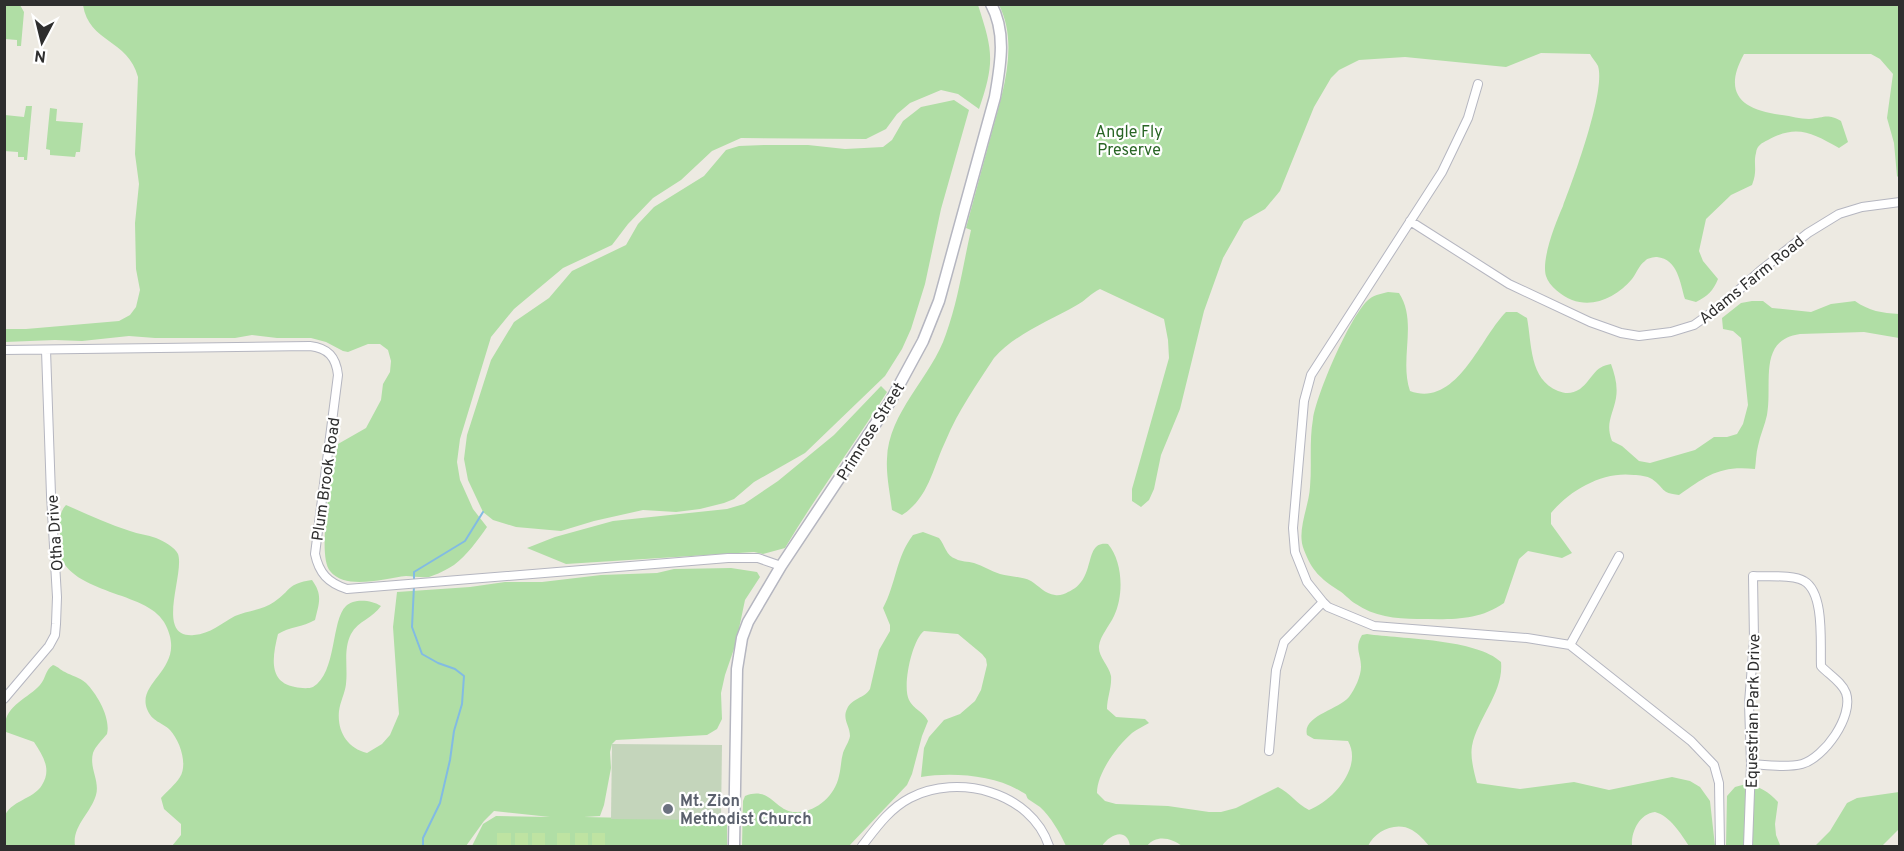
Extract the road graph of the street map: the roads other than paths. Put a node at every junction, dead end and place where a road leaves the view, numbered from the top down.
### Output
1 (991, 4) edge
2 (1478, 84) dead end
3 (1899, 202) edge
4 (1410, 220) junction
5 (4, 350) edge
6 (46, 350) junction
7 (1619, 556) dead end
8 (781, 566) junction
9 (1323, 602) junction
10 (1570, 645) junction
11 (4, 699) edge
12 (1269, 751) dead end
13 (1751, 764) junction
14 (734, 846) edge
15 (862, 846) edge
16 (1049, 846) edge
17 (1720, 846) edge
18 (1748, 846) edge

1 - 8 main road, Primrose Street
2 - 4 street
3 - 4 street, Adams Farm Road
4 - 9 street
5 - 6 street, Plum Brook Road
6 - 8 street, Plum Brook Road
6 - 11 street, Otha Drive
7 - 10 street
8 - 14 main road, Primrose Street
9 - 10 street
9 - 12 street
10 - 17 street
13 - 13 street, Equestrian Park Drive
13 - 18 street, Equestrian Park Drive
15 - 16 street

